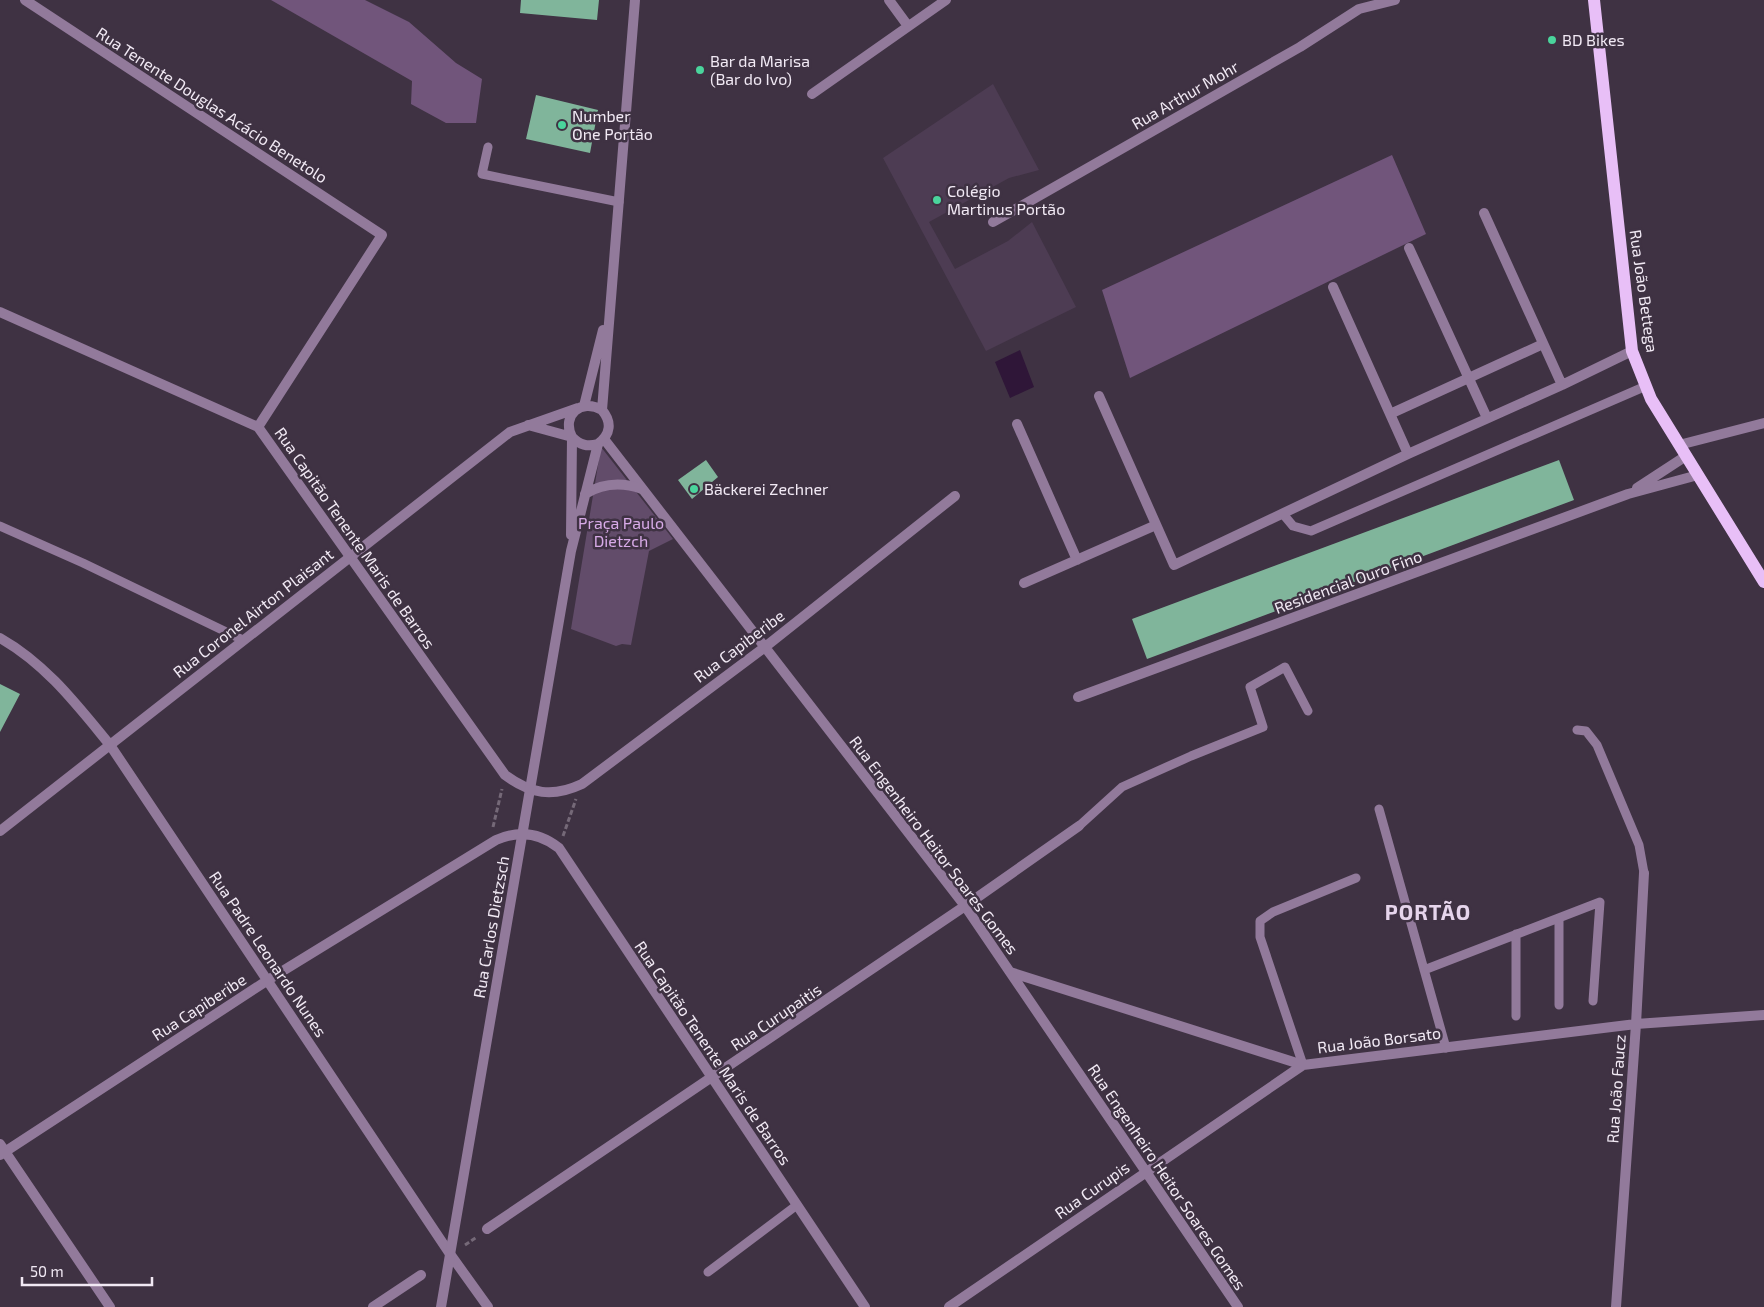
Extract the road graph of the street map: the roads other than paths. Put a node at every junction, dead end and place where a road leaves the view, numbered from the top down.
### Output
1 (25, 0) edge
2 (635, 0) edge
3 (889, 0) edge
4 (946, 0) edge
5 (1395, 0) edge
6 (1594, 0) edge
7 (908, 26) junction
8 (812, 94) dead end
9 (488, 147) dead end
10 (619, 202) junction
11 (1484, 213) dead end
12 (993, 222) dead end
13 (1409, 248) dead end
14 (1333, 287) dead end
15 (610, 305) junction
16 (0, 312) edge
17 (1543, 344) junction
18 (1632, 351) junction
19 (1469, 379) junction
20 (1562, 385) junction
21 (1646, 386) junction
22 (1099, 396) dead end
23 (581, 407) junction
24 (602, 410) junction
25 (1390, 414) junction
26 (1487, 418) junction
27 (1764, 423) edge
28 (1017, 424) dead end
29 (528, 425) junction
30 (258, 427) junction
31 (572, 437) junction
32 (601, 442) junction
33 (1683, 450) junction
34 (1408, 454) junction
35 (1698, 475) junction
36 (642, 489) junction
37 (585, 494) junction
38 (1628, 494) junction
39 (955, 496) dead end
40 (1283, 514) junction
41 (1156, 525) junction
42 (0, 526) edge
43 (570, 551) junction
44 (350, 556) junction
45 (1077, 560) junction
46 (1764, 582) edge
47 (1024, 583) dead end
48 (0, 638) edge
49 (242, 640) junction
50 (765, 647) junction
51 (1078, 697) dead end
52 (1308, 710) dead end
53 (1576, 730) dead end
54 (110, 745) junction
55 (530, 790) junction
56 (1379, 809) dead end
57 (1079, 826) joint
58 (0, 831) edge
59 (523, 833) junction
60 (1644, 873) joint
61 (1356, 878) dead end
62 (965, 906) junction
63 (1559, 919) junction
64 (1516, 934) junction
65 (1424, 970) junction
66 (1010, 972) junction
67 (268, 980) junction
68 (1593, 1001) dead end
69 (1559, 1005) dead end
70 (1764, 1015) edge
71 (1516, 1016) dead end
72 (1636, 1024) junction
73 (1446, 1048) junction
74 (1303, 1064) junction
75 (712, 1078) junction
76 (2, 1150) edge
77 (1146, 1171) junction
78 (797, 1205) junction
79 (487, 1230) dead end
80 (450, 1254) junction
81 (708, 1272) dead end
82 (421, 1275) dead end
83 (110, 1307) edge
84 (373, 1307) edge
85 (441, 1307) edge
86 (488, 1307) edge
87 (865, 1307) edge
88 (949, 1307) edge
89 (1238, 1307) edge
90 (1616, 1307) edge

1 - 30 street, Rua Tenente Douglas Acácio Benetolo
2 - 10 street, Rua Carlos Dietzsch
3 - 7 street
4 - 7 street
5 - 12 street, Rua Arthur Mohr
6 - 18 main road, Rua João Bettega
7 - 8 street
9 - 10 lane
10 - 15 street, Rua Carlos Dietzsch
11 - 17 street
13 - 19 street
14 - 25 street
15 - 23 street, Rua Carlos Dietzsch
15 - 24 street, Rua Carlos Dietzsch
16 - 30 street, Rua Capitão Tenente Maris de Barros
17 - 19 street
17 - 20 street
18 - 20 street
18 - 21 main road, Rua João Bettega
19 - 25 street
19 - 26 street
20 - 26 street
21 - 33 main road, Rua João Bettega
21 - 40 lane
22 - 41 street
23 - 24 street
23 - 29 street, Rua Coronel Airton Plaisant
23 - 31 street, Rua Carlos Dietzsch
24 - 32 street, Rua Carlos Dietzsch
25 - 34 street
26 - 34 street
27 - 33 street, Residencial Ouro Fino
28 - 45 street
29 - 31 street
29 - 44 street, Rua Coronel Airton Plaisant
30 - 44 street, Rua Capitão Tenente Maris de Barros
31 - 32 street
31 - 43 street, Rua Carlos Dietzsch
32 - 36 street, Rua Engenheiro Heitor Soares Gomes
32 - 37 street, Rua Carlos Dietzsch
33 - 35 main road, Rua João Bettega
33 - 38 street, Residencial Ouro Fino
34 - 40 street
35 - 38 street, Residencial Ouro Fino
35 - 46 main road, Rua João Bettega
36 - 37 street
36 - 50 street, Rua Engenheiro Heitor Soares Gomes
37 - 43 street, Rua Carlos Dietzsch
38 - 51 street, Residencial Ouro Fino
39 - 50 street, Rua Capiberibe
40 - 41 street
41 - 45 street
42 - 49 lane
43 - 55 street, Rua Carlos Dietzsch
44 - 49 street, Rua Coronel Airton Plaisant
44 - 55 street, Rua Capitão Tenente Maris de Barros
45 - 47 street
48 - 54 street, Rua Padre Leonardo Nunes
49 - 54 street, Rua Coronel Airton Plaisant
50 - 55 street, Rua Capiberibe
50 - 62 street, Rua Engenheiro Heitor Soares Gomes
52 - 57 lane
53 - 60 lane
54 - 58 street, Rua Coronel Airton Plaisant
54 - 67 street, Rua Padre Leonardo Nunes
55 - 59 street, Rua Carlos Dietzsch
56 - 65 lane
57 - 62 street, Rua Curupaitis
59 - 67 street, Rua Capiberibe
59 - 75 street, Rua Capitão Tenente Maris de Barros
59 - 80 street, Rua Carlos Dietzsch
60 - 72 street, Rua João Faucz
61 - 74 lane
62 - 66 street, Rua Engenheiro Heitor Soares Gomes
62 - 75 street, Rua Curupaitis
63 - 64 lane
63 - 68 lane
63 - 69 lane
64 - 65 lane
64 - 71 lane
65 - 73 lane
66 - 74 street, Rua João Borsato
66 - 77 street, Rua Engenheiro Heitor Soares Gomes
67 - 76 street, Rua Capiberibe
67 - 80 street, Rua Padre Leonardo Nunes
70 - 72 street, Rua João Borsato
72 - 73 street, Rua João Borsato
72 - 90 street, Rua João Faucz
73 - 74 street, Rua João Borsato
74 - 77 street, Rua Curupis
75 - 78 street, Rua Capitão Tenente Maris de Barros
75 - 79 street, Rua Curupaitis
76 - 83 street
77 - 88 street, Rua Curupis
77 - 89 street, Rua Engenheiro Heitor Soares Gomes
78 - 81 lane
78 - 87 street, Rua Capitão Tenente Maris de Barros
80 - 85 street, Rua Carlos Dietzsch
80 - 86 street, Rua Padre Leonardo Nunes
82 - 84 street

